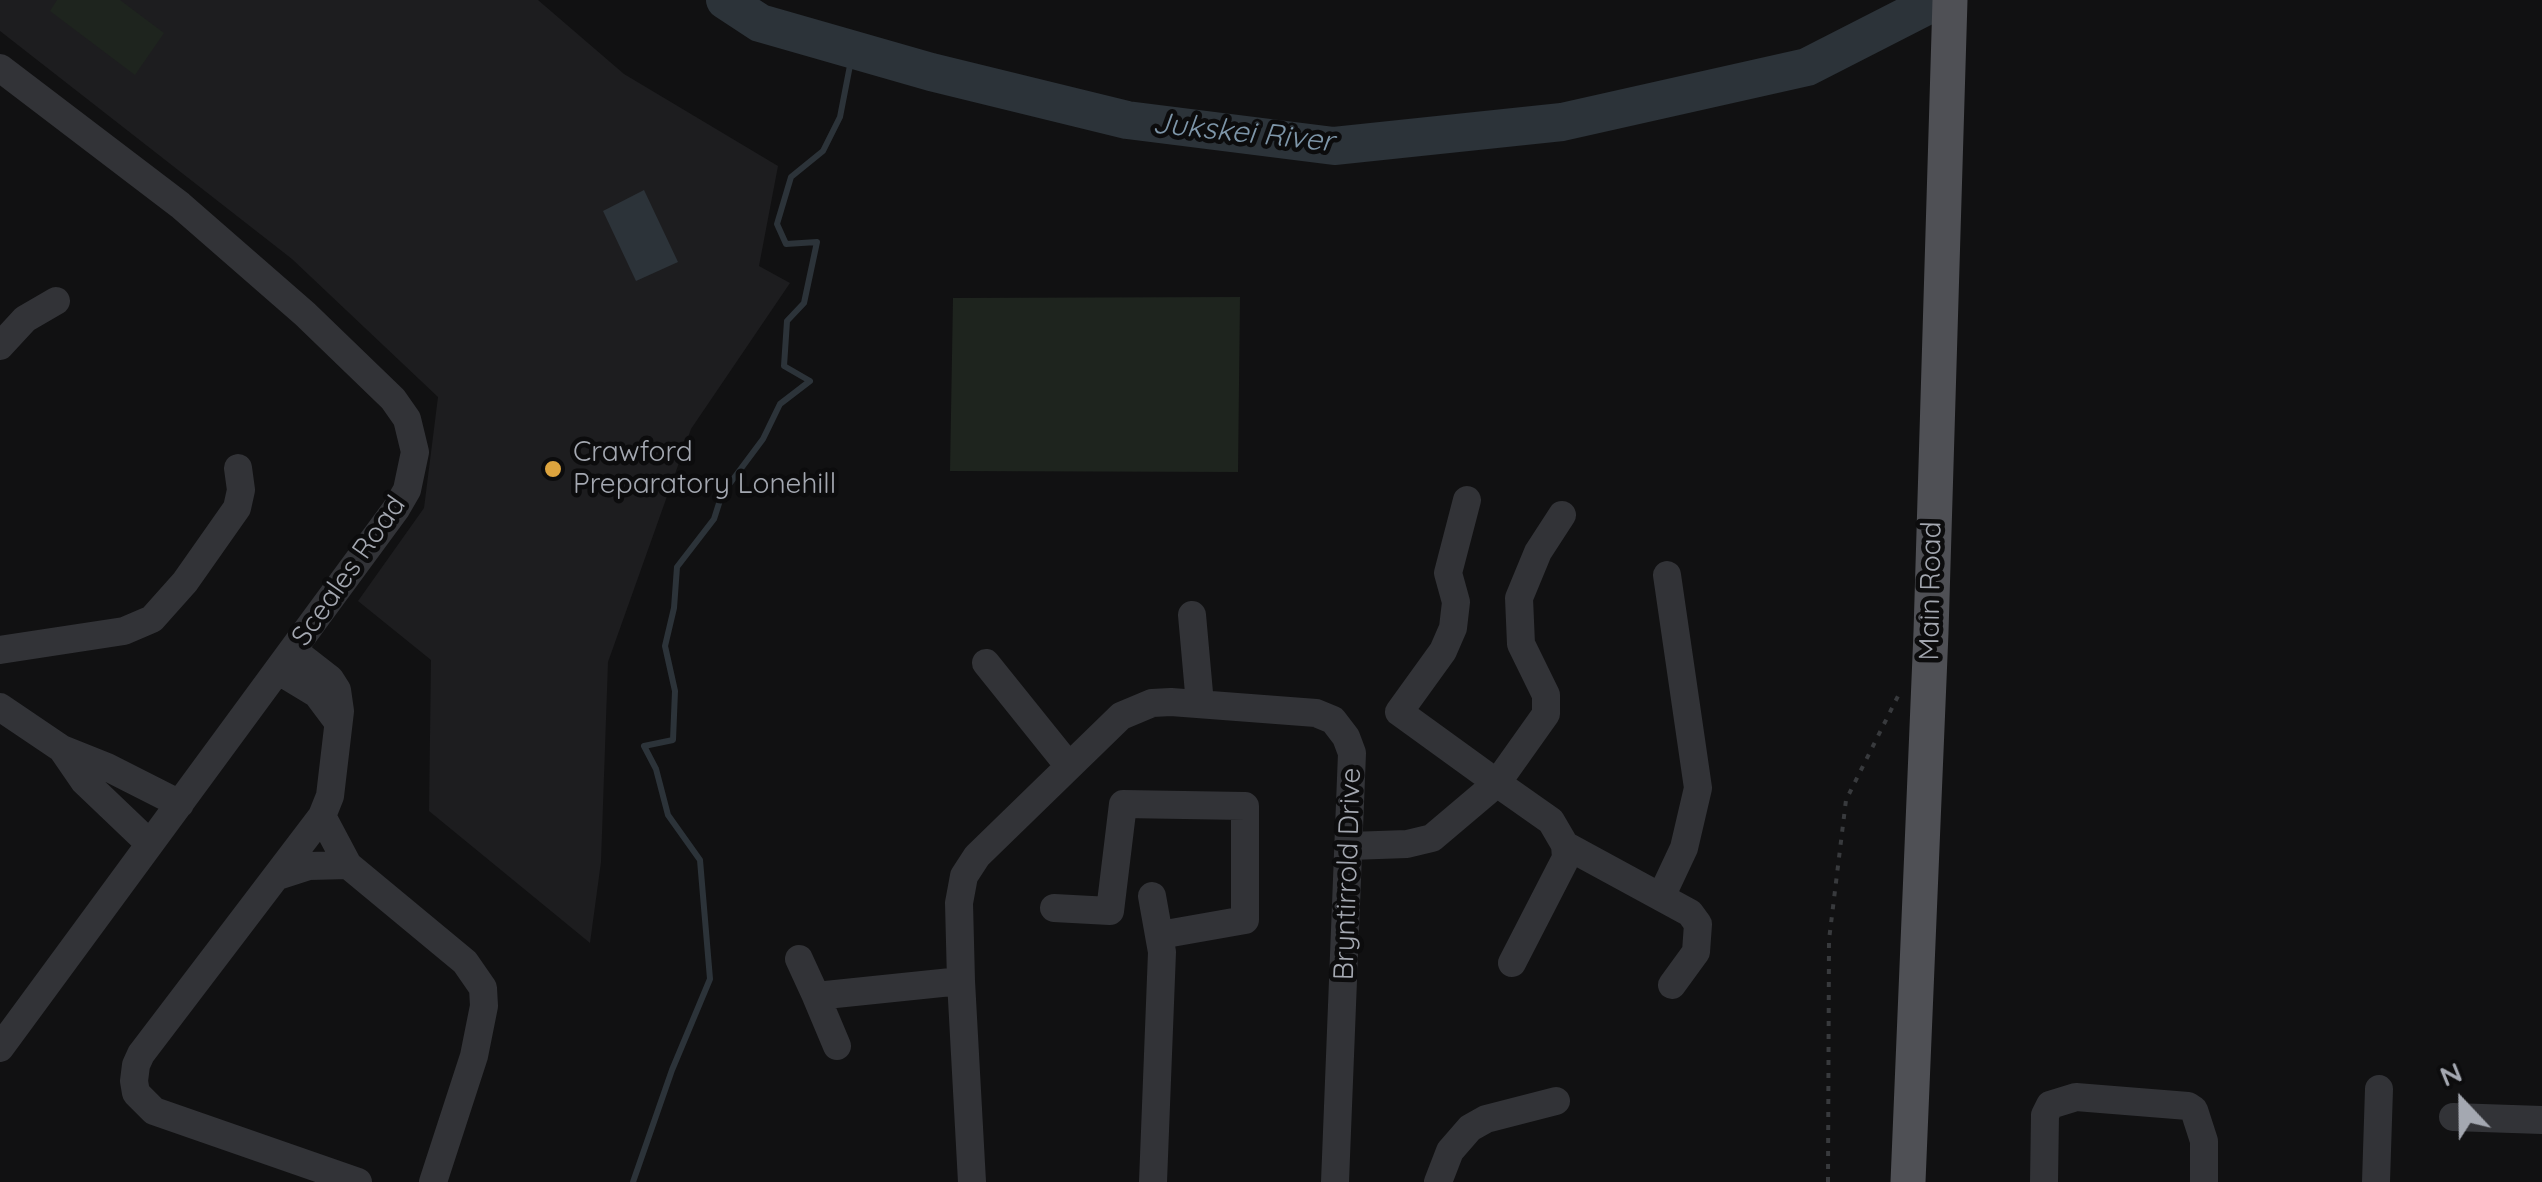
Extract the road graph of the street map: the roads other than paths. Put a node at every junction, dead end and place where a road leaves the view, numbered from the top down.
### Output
1 (1950, 0) edge
2 (0, 68) edge
3 (56, 300) dead end
4 (0, 346) edge
5 (238, 468) dead end
6 (1467, 500) dead end
7 (1562, 515) dead end
8 (1667, 575) dead end
9 (1192, 615) dead end
10 (0, 650) edge
11 (287, 661) junction
12 (986, 663) dead end
13 (1200, 704) junction
14 (0, 707) edge
15 (62, 749) junction
16 (1068, 765) junction
17 (1497, 783) junction
18 (180, 804) junction
19 (322, 816) junction
20 (150, 844) junction
21 (1350, 846) junction
22 (1565, 846) junction
23 (348, 864) junction
24 (278, 876) junction
25 (1152, 896) dead end
26 (1660, 896) junction
27 (1054, 908) dead end
28 (1160, 935) junction
29 (800, 959) dead end
30 (1512, 963) dead end
31 (961, 981) junction
32 (1672, 985) dead end
33 (816, 996) junction
34 (837, 1046) dead end
35 (0, 1048) edge
36 (2379, 1090) dead end
37 (1556, 1101) dead end
38 (2453, 1117) dead end
39 (2542, 1120) edge
40 (358, 1182) edge
41 (433, 1182) edge
42 (972, 1182) edge
43 (1153, 1182) edge
44 (1335, 1182) edge
45 (1438, 1182) edge
46 (1908, 1182) edge
47 (2044, 1182) edge
48 (2204, 1182) edge
49 (2376, 1182) edge

1 - 46 main road, Main Road
2 - 11 street, Sceales Road
3 - 4 street
5 - 10 street
6 - 17 street
7 - 17 street
8 - 26 street
9 - 13 street
11 - 18 street, Sceales Road
11 - 19 street
12 - 16 street
13 - 16 street, Bryntirrold Drive
13 - 21 street, Bryntirrold Drive
14 - 15 street
15 - 18 street
15 - 20 street
16 - 31 street, Bryntirrold Drive
17 - 21 street
17 - 22 street
18 - 20 street, Sceales Road
19 - 23 street
19 - 24 street
20 - 35 street, Sceales Road
21 - 44 street, Bryntirrold Drive
22 - 26 street
22 - 30 street
23 - 24 street
23 - 41 street
24 - 40 street
25 - 28 street
26 - 32 street
27 - 28 street
28 - 43 street
29 - 33 street
31 - 33 street
31 - 42 street, Bryntirrold Drive
33 - 34 street
36 - 49 street
37 - 45 street
38 - 39 street
47 - 48 street

